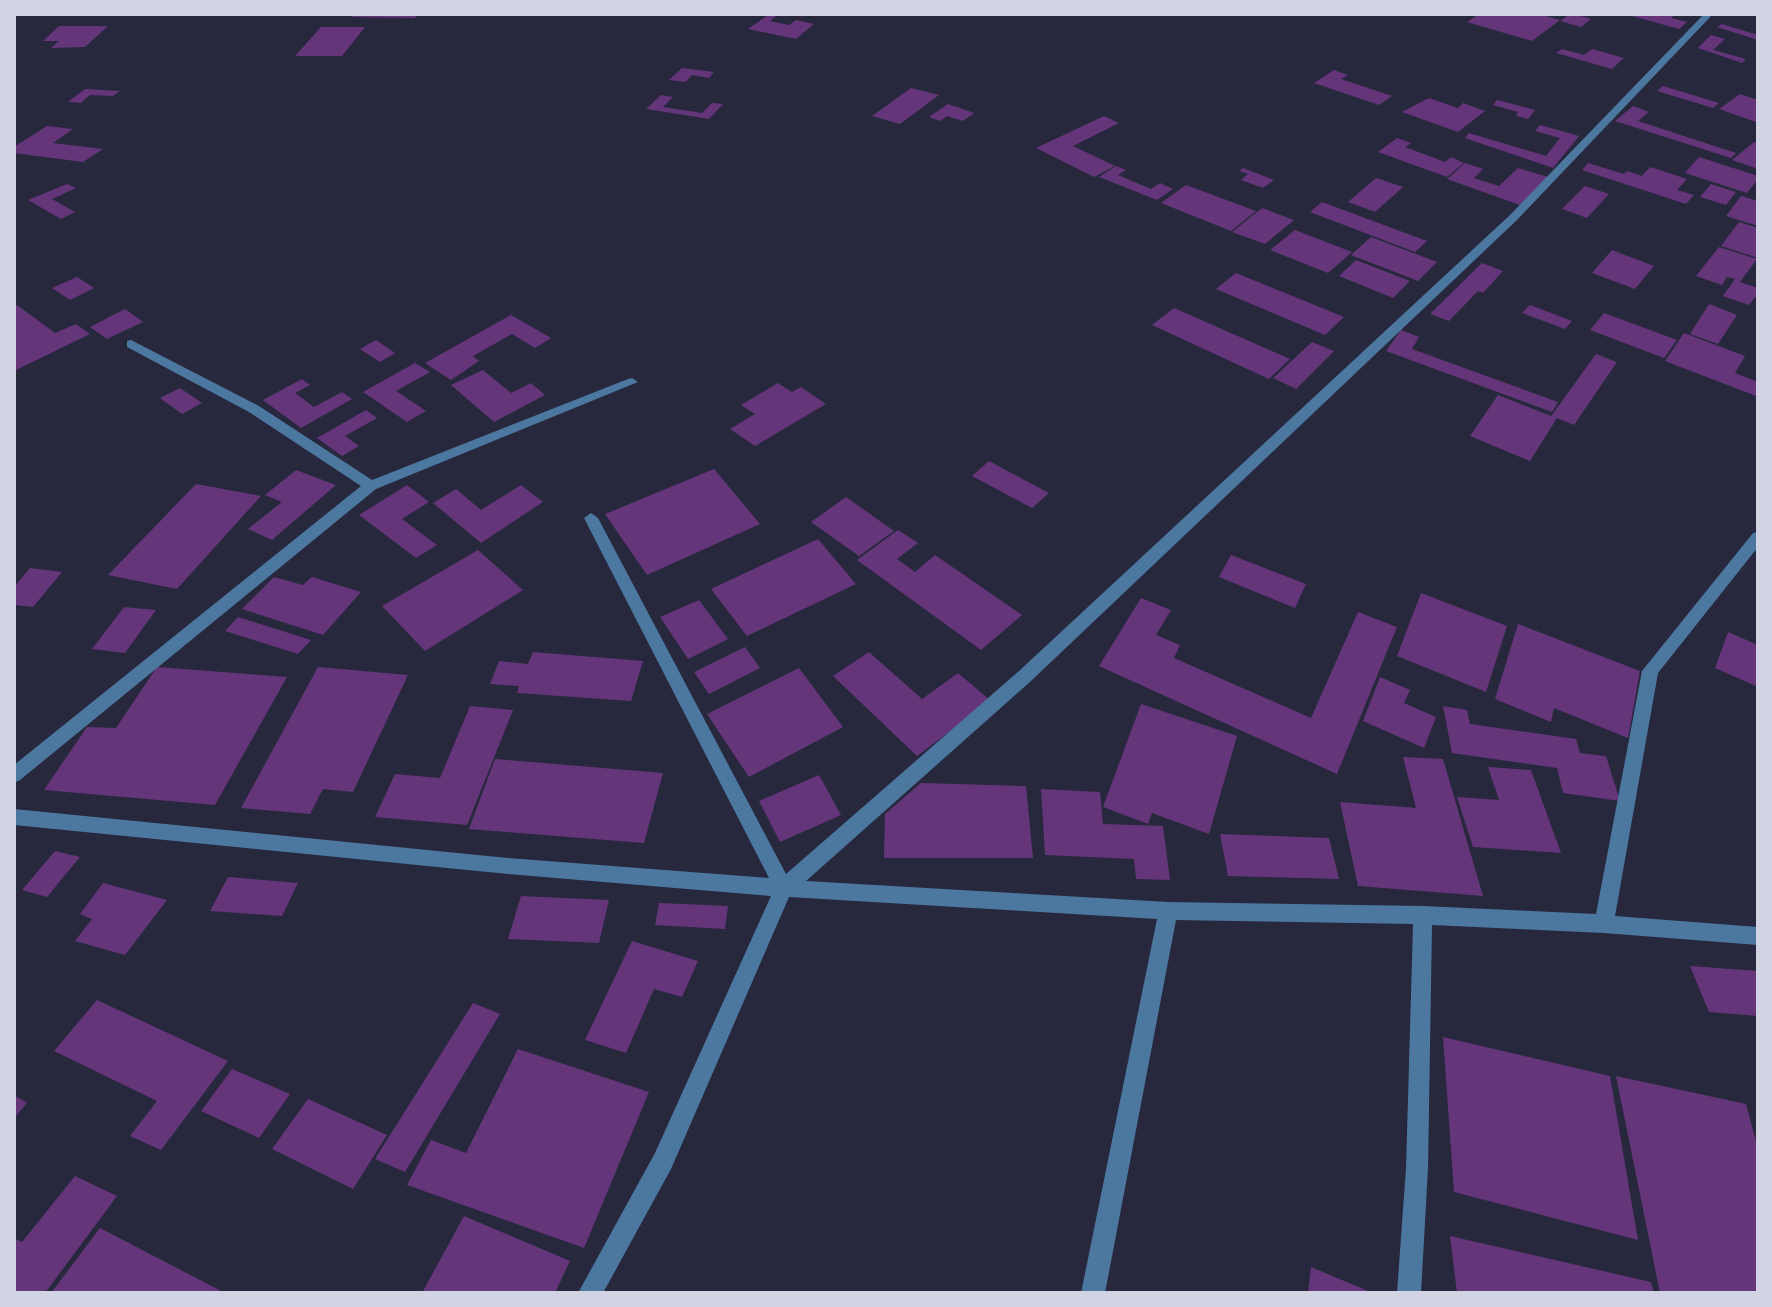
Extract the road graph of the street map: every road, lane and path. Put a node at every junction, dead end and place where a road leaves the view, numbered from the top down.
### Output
1 (1709, 14) edge
2 (131, 344) dead end
3 (632, 382) dead end
4 (371, 486) junction
5 (591, 518) dead end
6 (1758, 537) edge
7 (14, 775) edge
8 (14, 817) edge
9 (784, 888) junction
10 (1168, 911) junction
11 (1423, 915) junction
12 (1604, 924) junction
13 (1758, 936) edge
14 (590, 1293) edge
15 (1093, 1293) edge
16 (1409, 1293) edge

1 - 9 street
2 - 4 street
3 - 4 street
4 - 7 street
5 - 9 street
6 - 12 street
8 - 9 street
9 - 10 street
9 - 14 street
10 - 11 street
10 - 15 street
11 - 12 street
11 - 16 street
12 - 13 street

